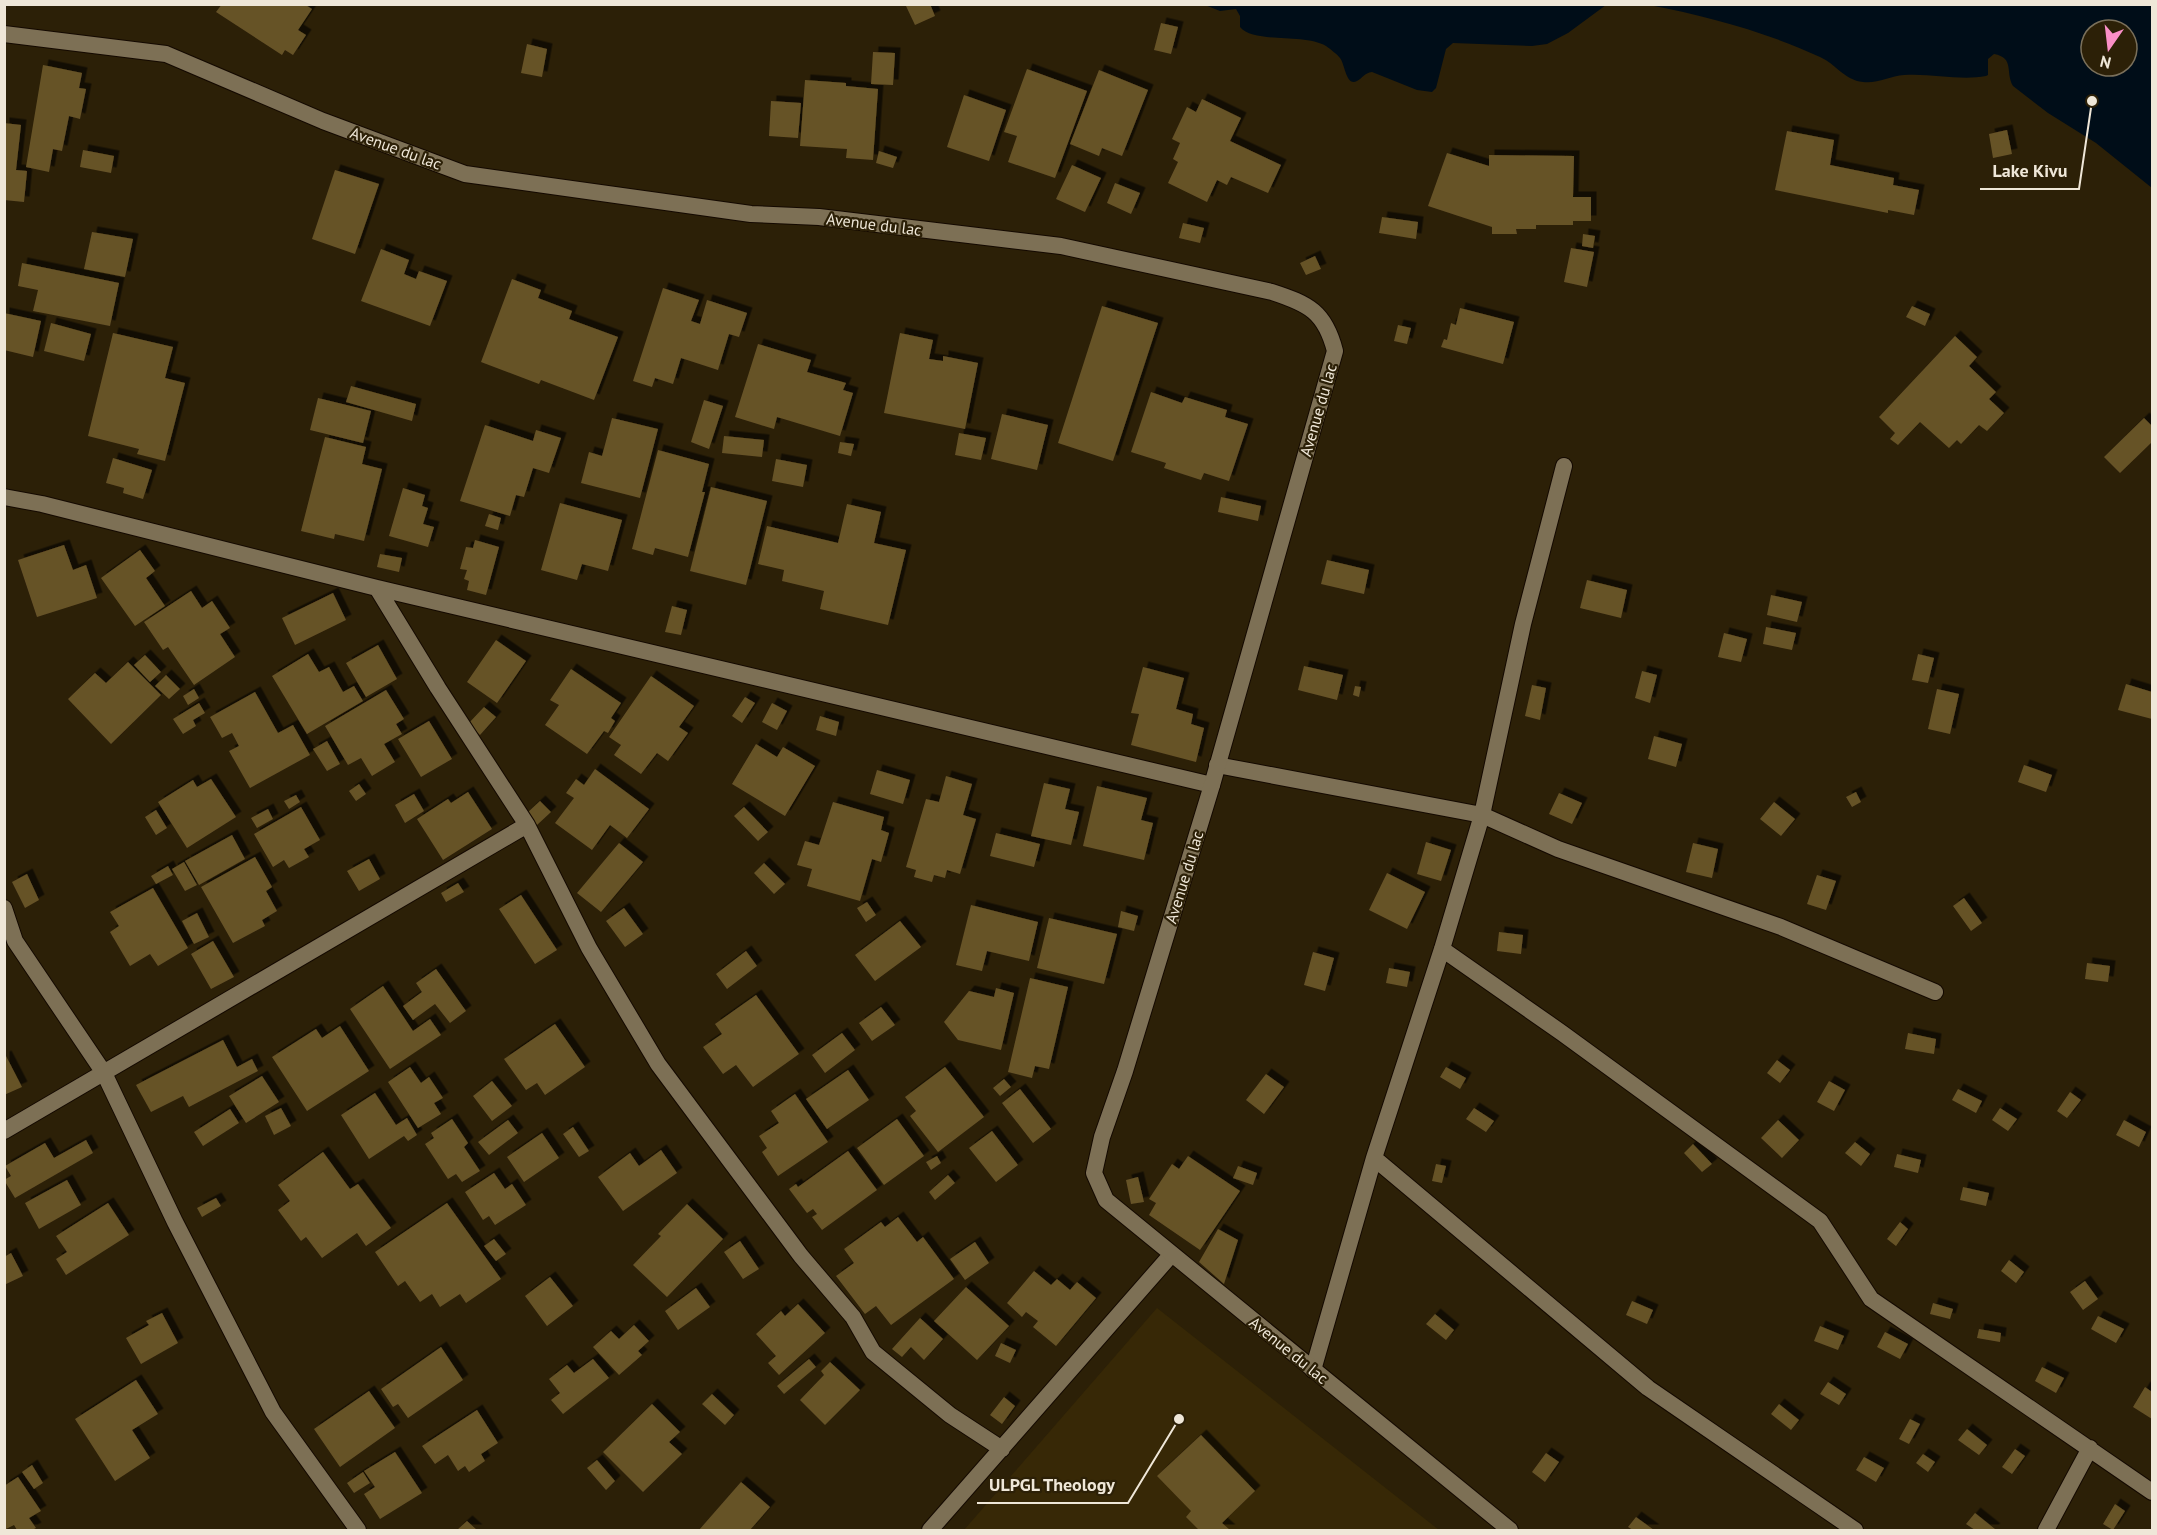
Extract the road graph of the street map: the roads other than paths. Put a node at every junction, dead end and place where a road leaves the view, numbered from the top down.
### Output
1 (4, 34) edge
2 (1564, 466) dead end
3 (4, 497) edge
4 (377, 588) junction
5 (1217, 765) junction
6 (1212, 785) junction
7 (1482, 815) junction
8 (527, 825) junction
9 (4, 908) edge
10 (1442, 949) junction
11 (1935, 993) dead end
12 (104, 1073) junction
13 (4, 1131) edge
14 (1374, 1158) junction
15 (1171, 1255) junction
16 (1312, 1370) junction
17 (2090, 1448) junction
18 (1002, 1449) junction
19 (2152, 1492) edge
20 (358, 1530) edge
21 (930, 1530) edge
22 (1510, 1530) edge
23 (1855, 1530) edge
24 (2046, 1530) edge

1 - 5 street, Avenue du lac
2 - 7 street
3 - 4 street
4 - 6 street
4 - 8 street
5 - 6 street, Avenue du lac
5 - 7 street
6 - 15 street, Avenue du lac
7 - 10 street
7 - 11 street
8 - 12 street
8 - 18 street
9 - 12 street
10 - 14 street
10 - 17 street
12 - 13 street
12 - 20 street
14 - 16 street
14 - 23 street
15 - 16 street, Avenue du lac
15 - 18 street
16 - 22 street, Avenue du lac
17 - 19 street
17 - 24 street
18 - 21 street

